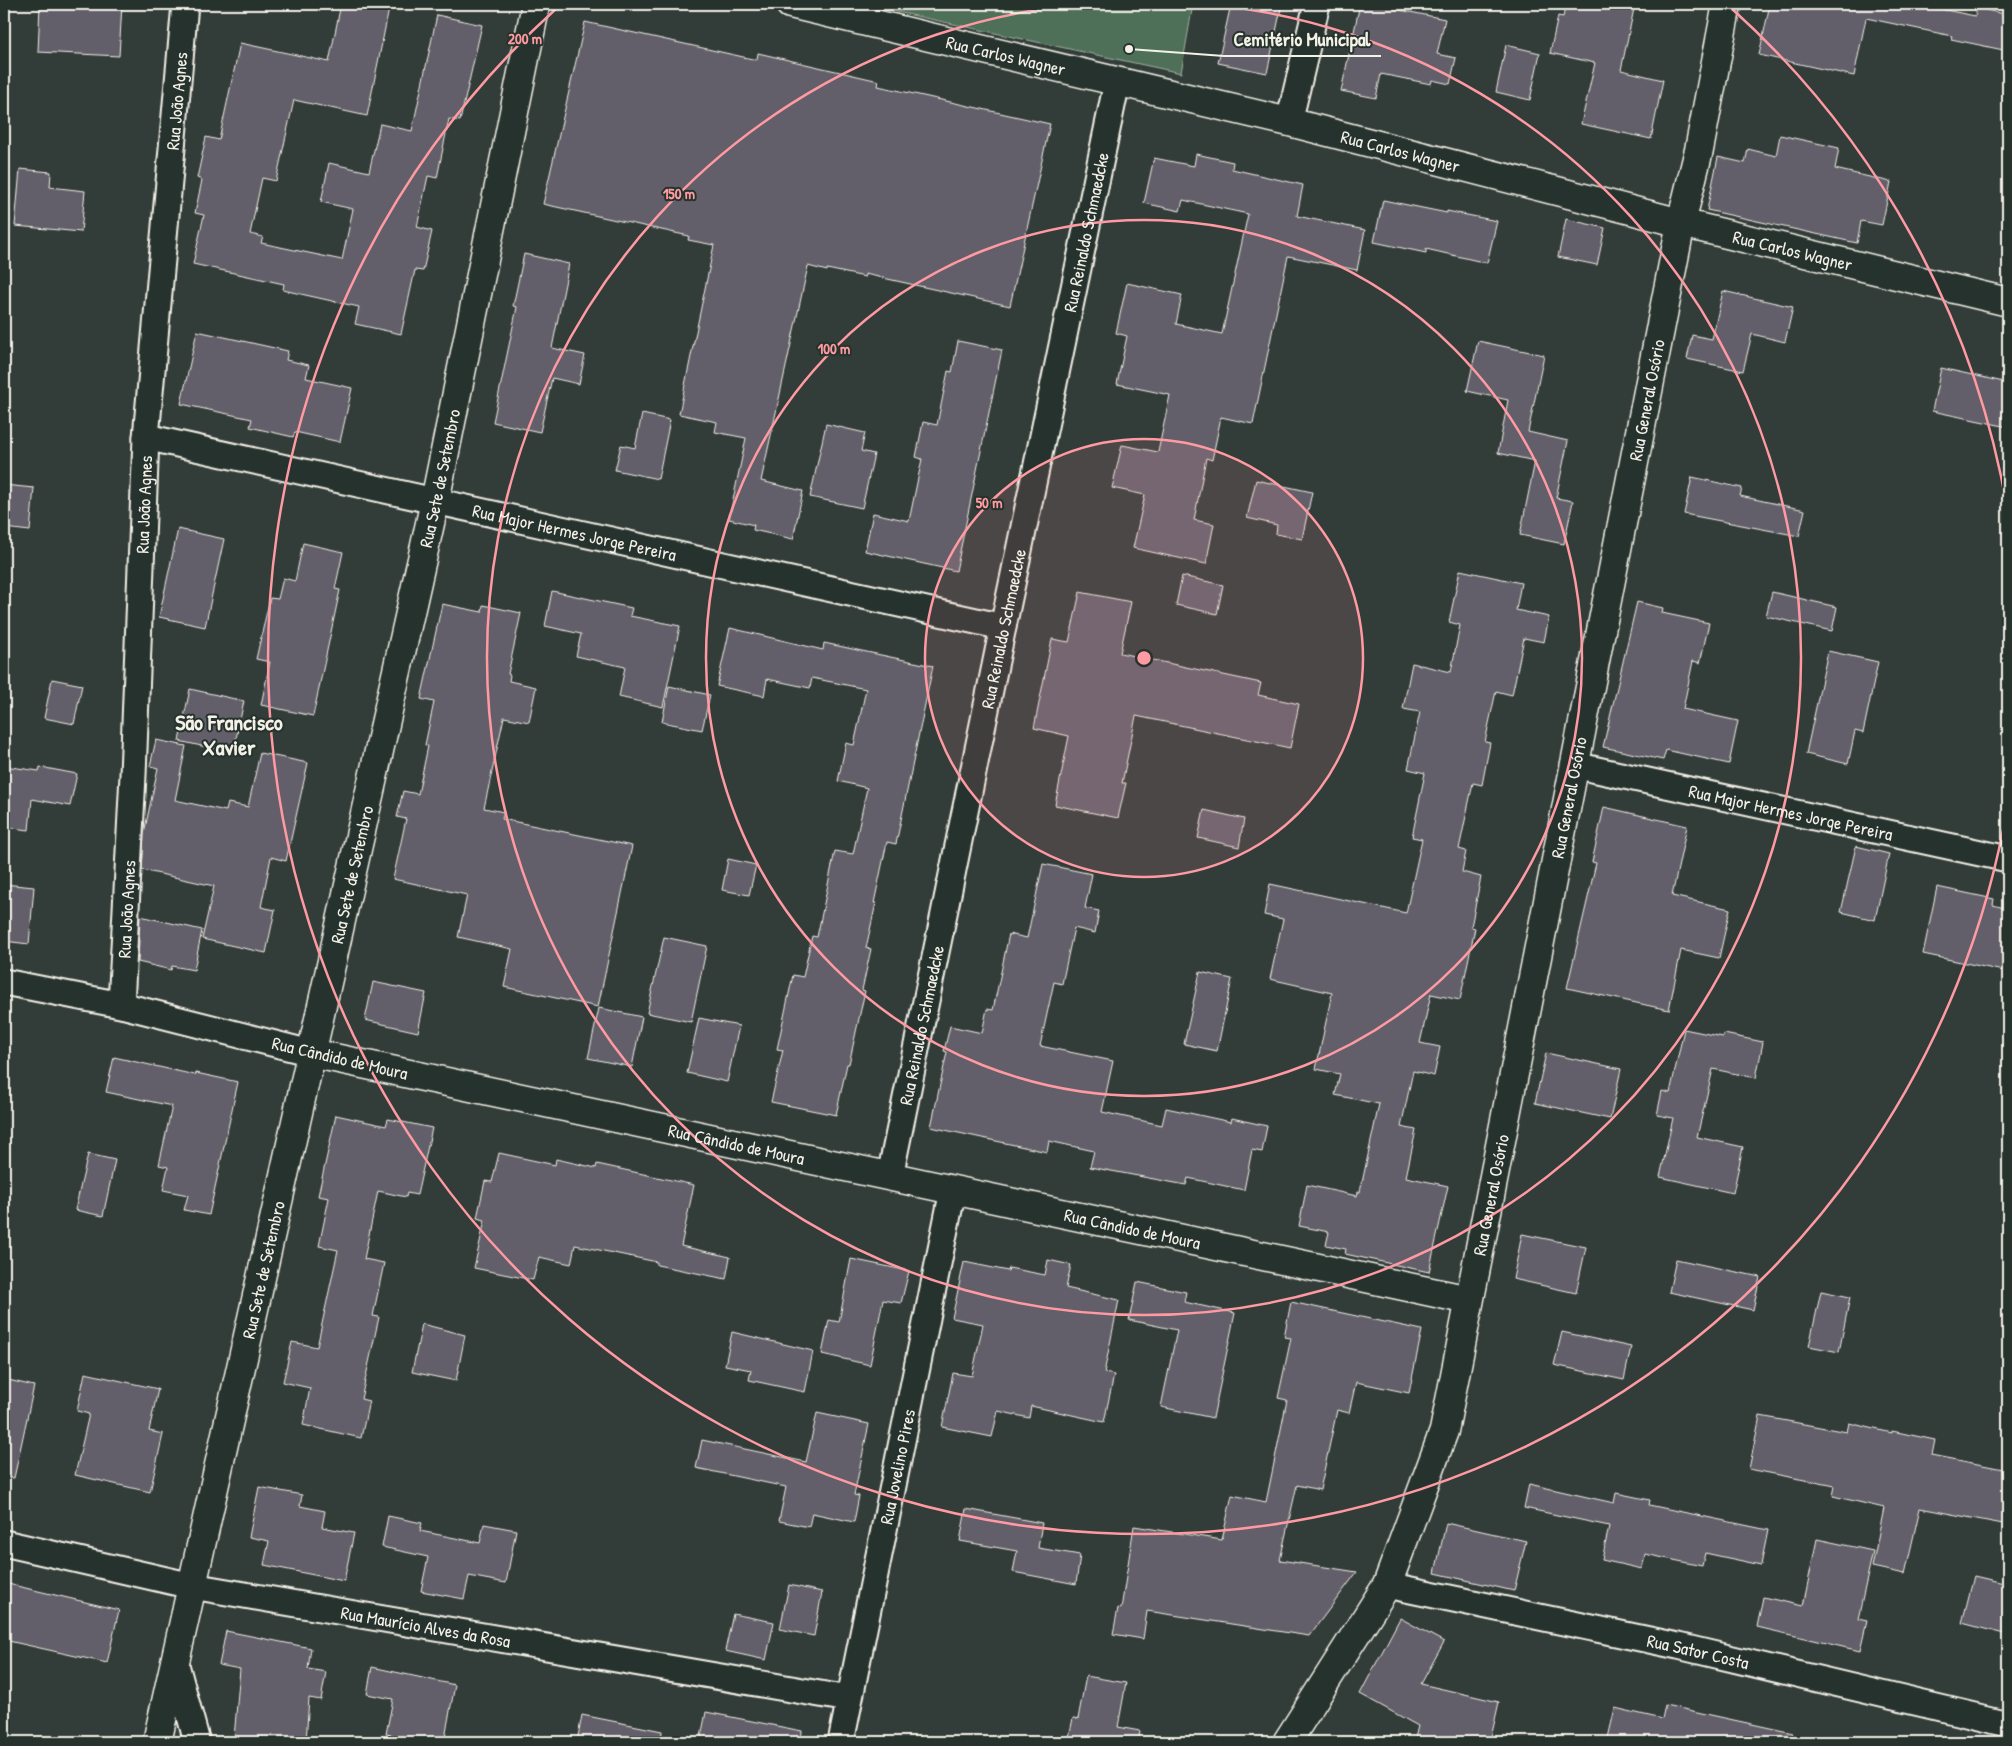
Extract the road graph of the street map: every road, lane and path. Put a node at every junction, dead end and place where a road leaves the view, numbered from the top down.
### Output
1 (185, 4) edge
2 (536, 4) edge
3 (790, 4) edge
4 (1317, 4) edge
5 (1728, 4) edge
6 (1117, 82) junction
7 (1289, 122) junction
8 (1681, 224) junction
9 (2008, 302) edge
10 (146, 436) junction
11 (435, 500) junction
12 (1003, 627) junction
13 (1574, 765) junction
14 (2008, 859) edge
15 (4, 982) edge
16 (121, 1005) junction
17 (311, 1053) junction
18 (890, 1176) junction
19 (953, 1190) junction
20 (1469, 1300) junction
21 (4, 1543) edge
22 (1387, 1584) junction
23 (192, 1586) junction
24 (175, 1661) junction
25 (849, 1699) junction
26 (2008, 1724) edge
27 (156, 1742) edge
28 (197, 1742) edge
29 (841, 1742) edge
30 (1287, 1742) edge

1 - 10 street, Rua João Agnes
2 - 11 street, Rua Sete de Setembro
3 - 6 street, Rua Carlos Wagner
4 - 7 street
5 - 8 street, Rua General Osório
6 - 7 street, Rua Carlos Wagner
6 - 12 street, Rua Reinaldo Schmaedcke
7 - 8 street, Rua Carlos Wagner
8 - 9 street, Rua Carlos Wagner
8 - 13 street, Rua General Osório
10 - 11 street, Rua Major Hermes Jorge Pereira
10 - 16 street, Rua João Agnes
11 - 12 street, Rua Major Hermes Jorge Pereira
11 - 17 street, Rua Sete de Setembro
12 - 18 street, Rua Reinaldo Schmaedcke
13 - 14 street, Rua Major Hermes Jorge Pereira
13 - 20 street, Rua General Osório
15 - 16 street, Rua Cândido de Moura
16 - 17 street, Rua Cândido de Moura
17 - 18 street, Rua Cândido de Moura
17 - 23 street, Rua Sete de Setembro
18 - 19 street, Rua Cândido de Moura
19 - 20 street, Rua Cândido de Moura
19 - 25 street, Rua Jovelino Pires
20 - 22 street, Rua General Osório
21 - 23 street, Rua Maurício Alves da Rosa
22 - 26 street, Rua Sator Costa
22 - 30 street, Rua General Osório
23 - 24 street, Rua Sete de Setembro
23 - 25 street, Rua Maurício Alves da Rosa
24 - 27 street, Rua Sete de Setembro
24 - 28 street
25 - 29 street, Rua Jovelino Pires

